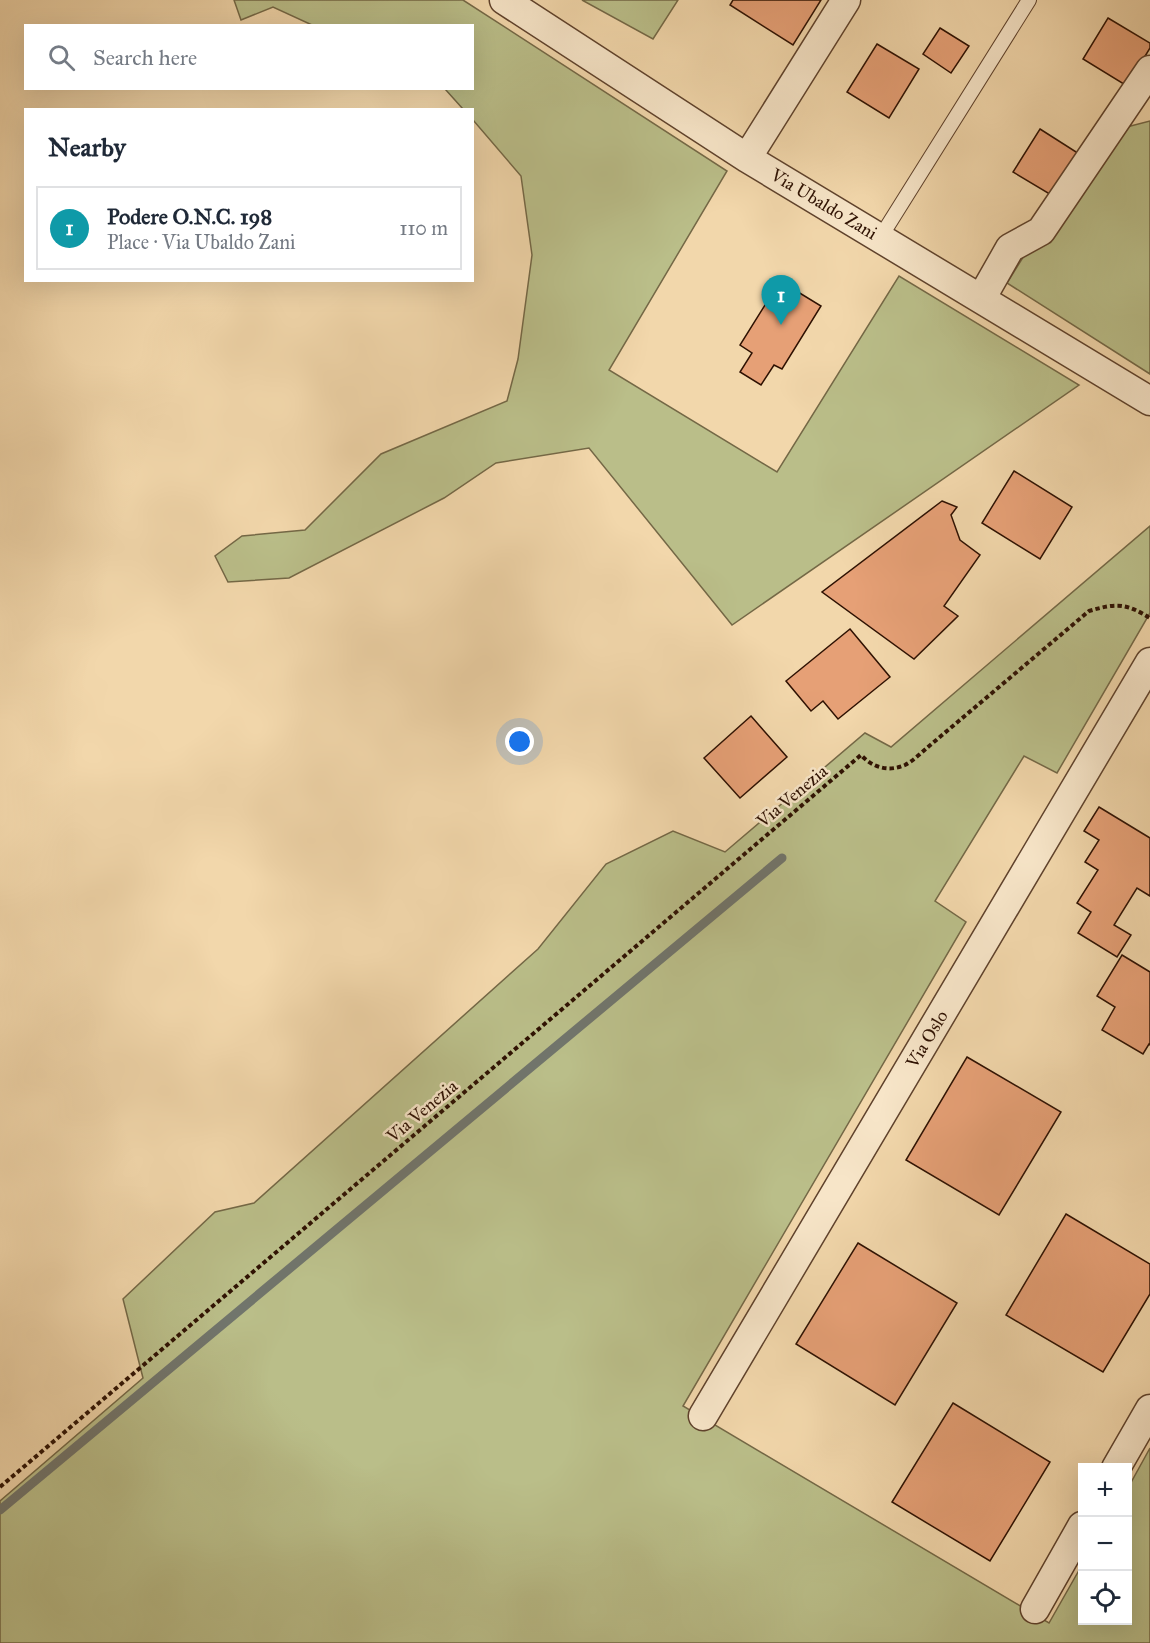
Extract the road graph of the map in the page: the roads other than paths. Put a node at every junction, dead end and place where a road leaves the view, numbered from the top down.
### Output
1 (504, 0) edge
2 (846, 0) edge
3 (1029, 0) edge
4 (1150, 70) edge
5 (747, 158) junction
6 (880, 238) junction
7 (981, 298) junction
8 (1150, 401) edge
9 (1150, 662) edge
10 (1150, 1409) edge
11 (703, 1416) dead end
12 (1118, 1463) edge
13 (1078, 1535) edge
14 (1035, 1609) dead end

1 - 5 street, Via Ubaldo Zani
2 - 5 street
3 - 6 lane
4 - 7 street
5 - 6 street, Via Ubaldo Zani
6 - 7 street, Via Ubaldo Zani
7 - 8 street, Via Ubaldo Zani
9 - 11 street, Via Oslo
10 - 12 street
13 - 14 street

